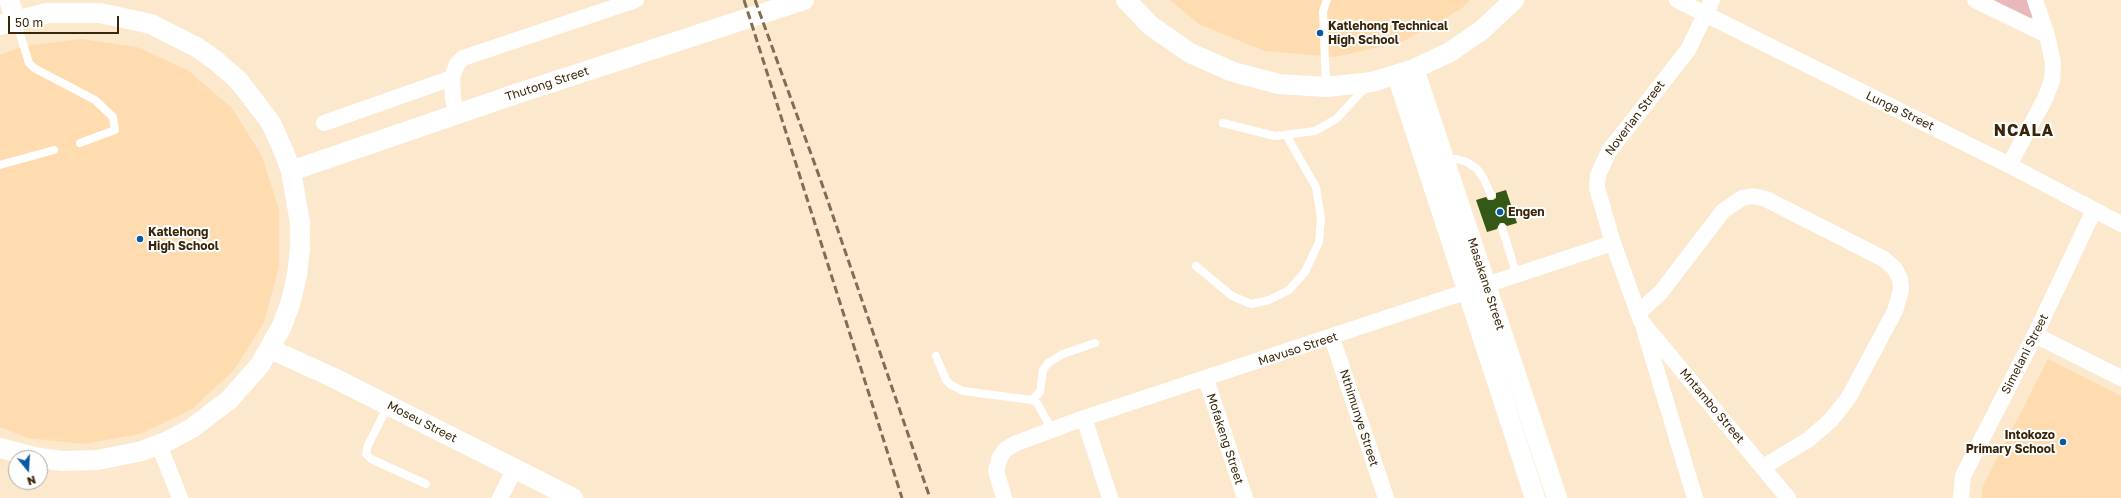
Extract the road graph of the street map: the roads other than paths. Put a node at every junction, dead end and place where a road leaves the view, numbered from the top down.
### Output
1 (9, 0) edge
2 (636, 0) edge
3 (804, 0) edge
4 (1126, 0) edge
5 (1328, 0) edge
6 (1514, 0) edge
7 (1677, 0) edge
8 (1712, 0) edge
9 (1975, 0) edge
10 (2035, 0) edge
11 (1706, 15) junction
12 (8, 22) edge
13 (2047, 35) junction
14 (1406, 72) junction
15 (452, 78) junction
16 (1372, 82) junction
17 (1326, 87) junction
18 (457, 114) junction
19 (324, 123) dead end
20 (1223, 123) dead end
21 (1286, 135) junction
22 (80, 143) dead end
23 (54, 150) dead end
24 (1444, 160) junction
25 (0, 165) edge
26 (2009, 165) junction
27 (291, 171) junction
28 (1491, 195) dead end
29 (2094, 210) junction
30 (2121, 224) edge
31 (1502, 228) dead end
32 (1613, 243) junction
33 (1196, 266) dead end
34 (1517, 276) junction
35 (1487, 286) junction
36 (1467, 293) junction
37 (1640, 317) junction
38 (2035, 335) junction
39 (1332, 338) junction
40 (1095, 343) dead end
41 (270, 349) junction
42 (936, 356) dead end
43 (2121, 378) edge
44 (1206, 379) junction
45 (1032, 400) junction
46 (389, 405) junction
47 (1084, 418) junction
48 (1052, 430) junction
49 (159, 445) junction
50 (48, 459) edge
51 (1763, 467) junction
52 (515, 469) junction
53 (426, 484) dead end
54 (180, 498) edge
55 (500, 498) edge
56 (573, 498) edge
57 (1004, 498) edge
58 (1110, 498) edge
59 (1245, 498) edge
60 (1386, 498) edge
61 (1535, 498) edge
62 (1557, 498) edge
63 (1695, 498) edge
64 (1788, 498) edge
65 (1961, 498) edge

1 - 12 street
2 - 15 street
3 - 18 street, Thutong Street
4 - 17 street
5 - 17 lane
6 - 14 street
7 - 11 street, Lunga Street
8 - 11 street, Noverian Street
9 - 13 street
10 - 13 street
11 - 26 street, Lunga Street
11 - 32 street, Noverian Street
12 - 22 lane
12 - 27 street
13 - 26 street
14 - 16 street
14 - 24 street, Masakane Street
14 - 36 street, Masakane Street
15 - 18 street
15 - 19 street
16 - 17 street
16 - 21 lane
18 - 27 street, Thutong Street
20 - 21 lane
21 - 33 lane
23 - 25 lane
24 - 28 lane
24 - 35 street, Masakane Street
26 - 29 street, Lunga Street
27 - 41 street
29 - 30 street, Lunga Street
29 - 38 street, Simelani Street
31 - 34 lane
32 - 34 street, Mavuso Street
32 - 37 street, Noverian Street
34 - 35 street, Mavuso Street
35 - 36 street, Mavuso Street
35 - 62 street, Masakane Street
36 - 39 street, Mavuso Street
36 - 61 street, Masakane Street
37 - 51 street, Mntambo Street
37 - 51 street
37 - 63 street, Noverian Street
38 - 43 street
38 - 65 street, Simelani Street
39 - 44 street, Mavuso Street
39 - 60 street, Nthimunye Street
40 - 45 lane
41 - 46 street, Moseu Street
41 - 49 street
42 - 45 lane
44 - 47 street, Mavuso Street
44 - 59 street, Mofakeng Street
45 - 48 lane
46 - 52 street, Moseu Street
46 - 53 lane
47 - 48 street, Mavuso Street
47 - 58 street
48 - 57 street, Mavuso Street
49 - 50 street
49 - 54 street
51 - 64 street, Mntambo Street
52 - 55 street
52 - 56 street, Moseu Street

